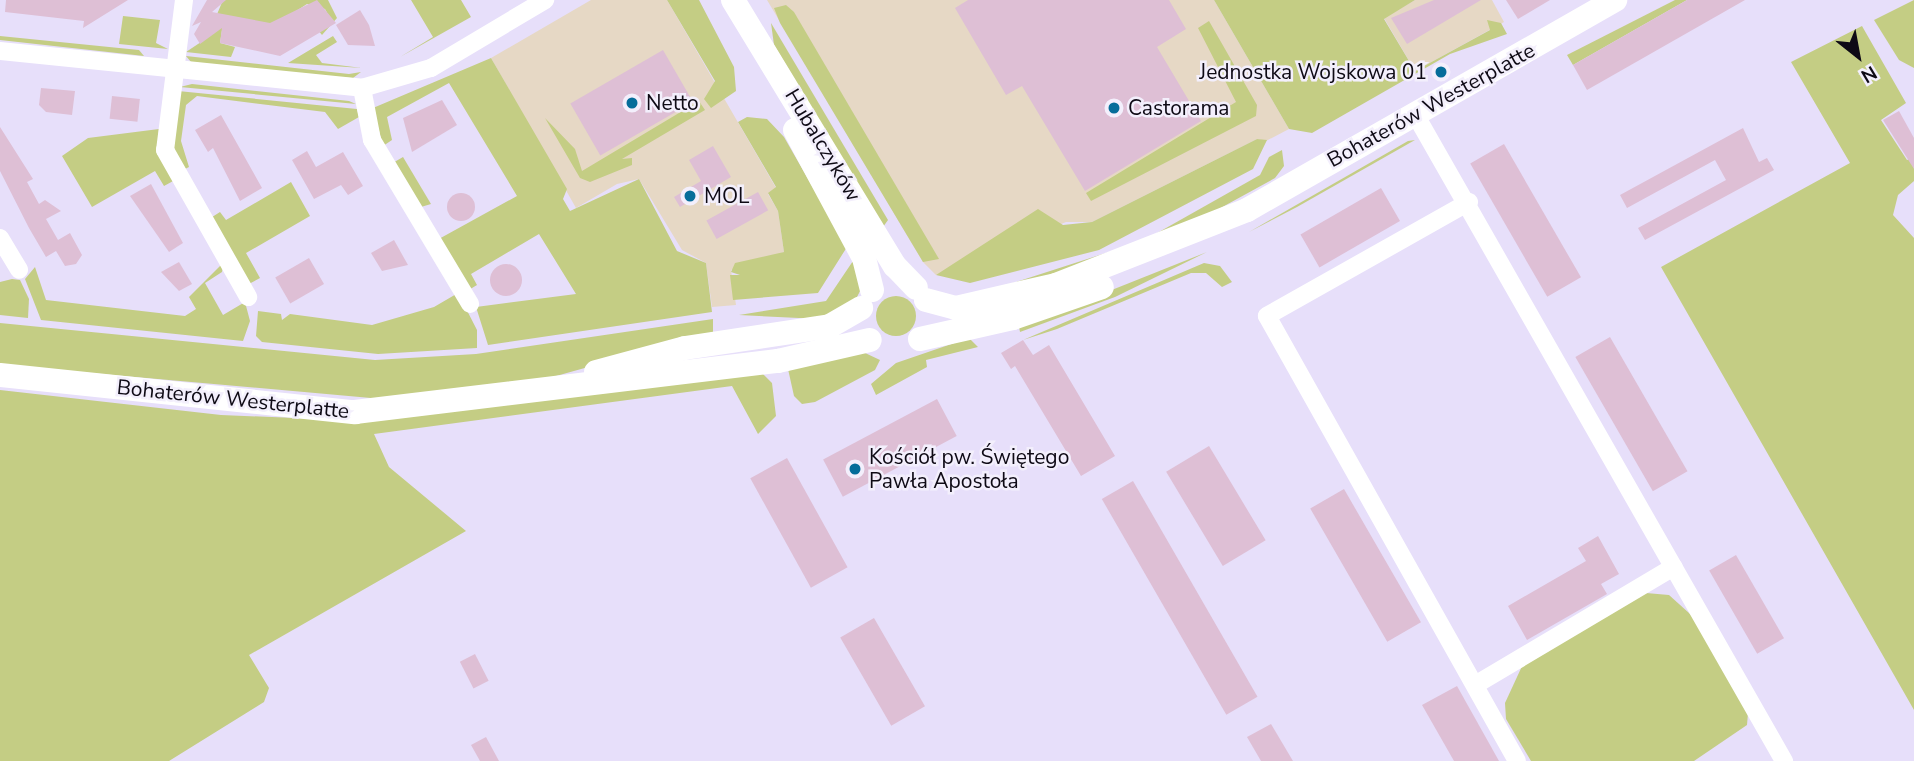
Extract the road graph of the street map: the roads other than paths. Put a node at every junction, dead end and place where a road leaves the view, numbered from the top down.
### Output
1 (184, 0) edge
2 (545, 0) edge
3 (718, 0) edge
4 (733, 0) edge
5 (1615, 0) edge
6 (0, 51) edge
7 (174, 70) junction
8 (362, 88) junction
9 (1415, 114) junction
10 (1469, 202) junction
11 (1247, 210) junction
12 (0, 238) edge
13 (19, 270) dead end
14 (921, 294) junction
15 (248, 297) dead end
16 (867, 299) junction
17 (470, 304) dead end
18 (870, 340) junction
19 (920, 340) junction
20 (0, 375) edge
21 (550, 391) junction
22 (1675, 567) junction
23 (1475, 685) junction
24 (1517, 761) edge
25 (1784, 761) edge

1 - 7 street
2 - 8 street
3 - 16 main road, Hubalczyków
4 - 14 main road, Hubalczyków
5 - 9 main road, Bohaterów Westerplatte
6 - 7 street
7 - 8 street
7 - 15 street
8 - 17 street
9 - 10 street
9 - 11 main road, Bohaterów Westerplatte
10 - 22 street
10 - 23 street
11 - 14 main road, Bohaterów Westerplatte
11 - 19 main road, Bohaterów Westerplatte
12 - 13 street
14 - 16 main road
14 - 19 main road
16 - 18 main road
16 - 21 main road, Bohaterów Westerplatte
18 - 19 main road
18 - 21 main road, Bohaterów Westerplatte
20 - 21 main road, Bohaterów Westerplatte
22 - 23 street
22 - 25 street
23 - 24 street

